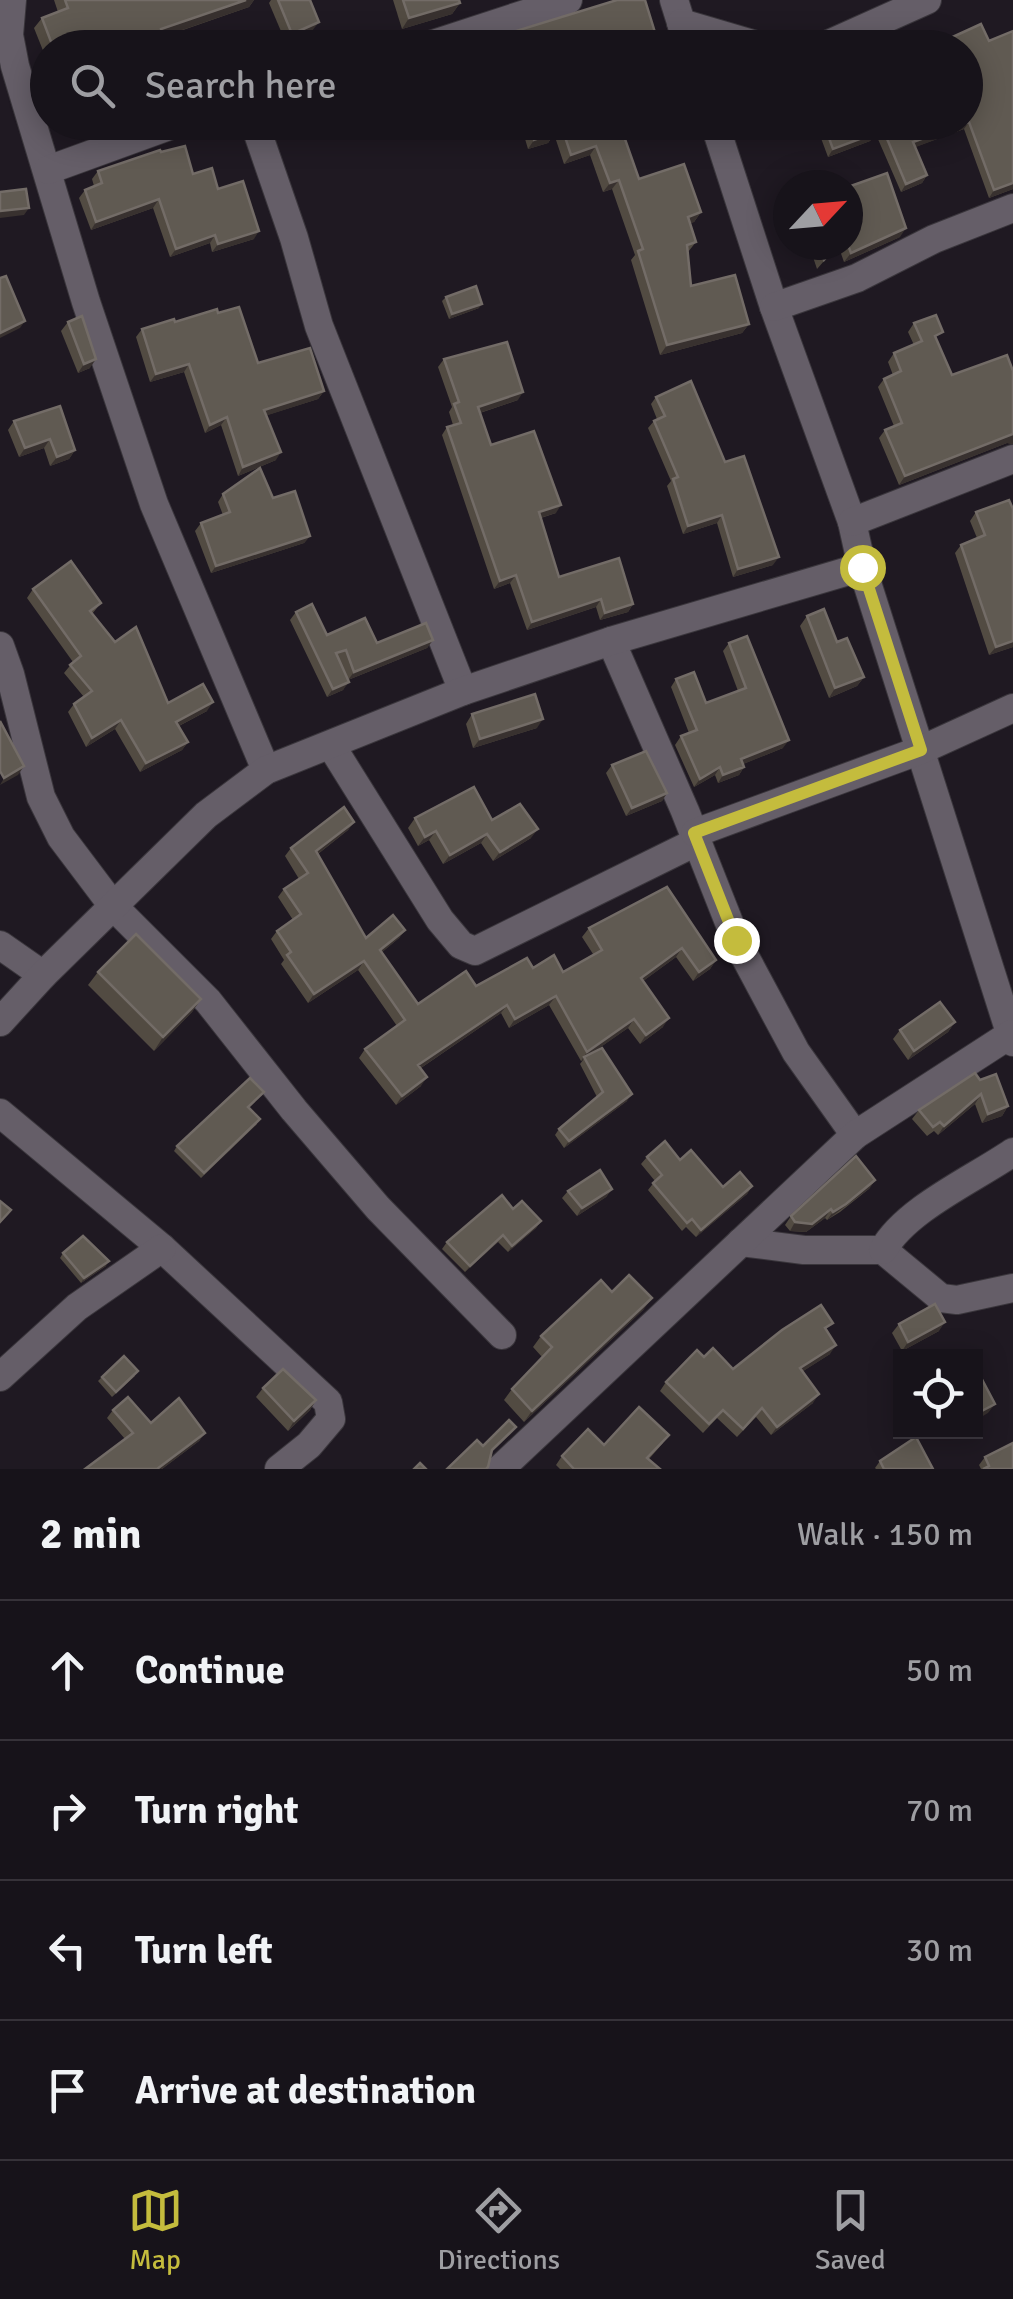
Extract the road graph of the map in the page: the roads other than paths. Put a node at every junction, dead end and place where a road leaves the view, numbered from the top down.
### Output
1 (12, 0) edge
2 (568, 0) edge
3 (927, 0) edge
4 (476, 30) edge
5 (860, 30) edge
6 (30, 113) edge
7 (38, 140) edge
8 (130, 140) edge
9 (260, 140) edge
10 (720, 140) edge
11 (48, 170) junction
12 (1013, 208) edge
13 (774, 307) junction
14 (1013, 459) edge
15 (852, 522) junction
16 (862, 567) junction
17 (611, 640) junction
18 (0, 646) edge
19 (463, 691) junction
20 (1013, 708) edge
21 (332, 746) junction
22 (921, 750) junction
23 (266, 770) junction
24 (696, 837) junction
25 (114, 906) junction
26 (0, 945) edge
27 (42, 975) junction
28 (1004, 978) edge
29 (0, 1022) edge
30 (1012, 1038) edge
31 (0, 1113) edge
32 (855, 1135) junction
33 (1013, 1152) edge
34 (741, 1242) junction
35 (162, 1248) junction
36 (883, 1250) junction
37 (1013, 1288) edge
38 (502, 1334) dead end
39 (0, 1377) edge
40 (279, 1469) edge
41 (500, 1469) edge

1 - 6 street
2 - 4 street
3 - 5 street
7 - 11 street
8 - 11 street
9 - 19 street
10 - 13 street
11 - 23 street
12 - 13 street
13 - 15 street
14 - 15 street
15 - 16 street
16 - 17 street
16 - 22 street
17 - 19 street
17 - 24 street
18 - 25 street
19 - 21 street
20 - 22 street
21 - 23 street
21 - 24 street
22 - 24 street
22 - 28 street
23 - 25 street
24 - 32 street
25 - 27 street
25 - 38 street
26 - 27 street
27 - 29 street
28 - 30 street
30 - 32 street
31 - 35 street
32 - 34 street
33 - 36 street
34 - 36 street
34 - 41 street
35 - 39 street
35 - 40 street
36 - 37 street

